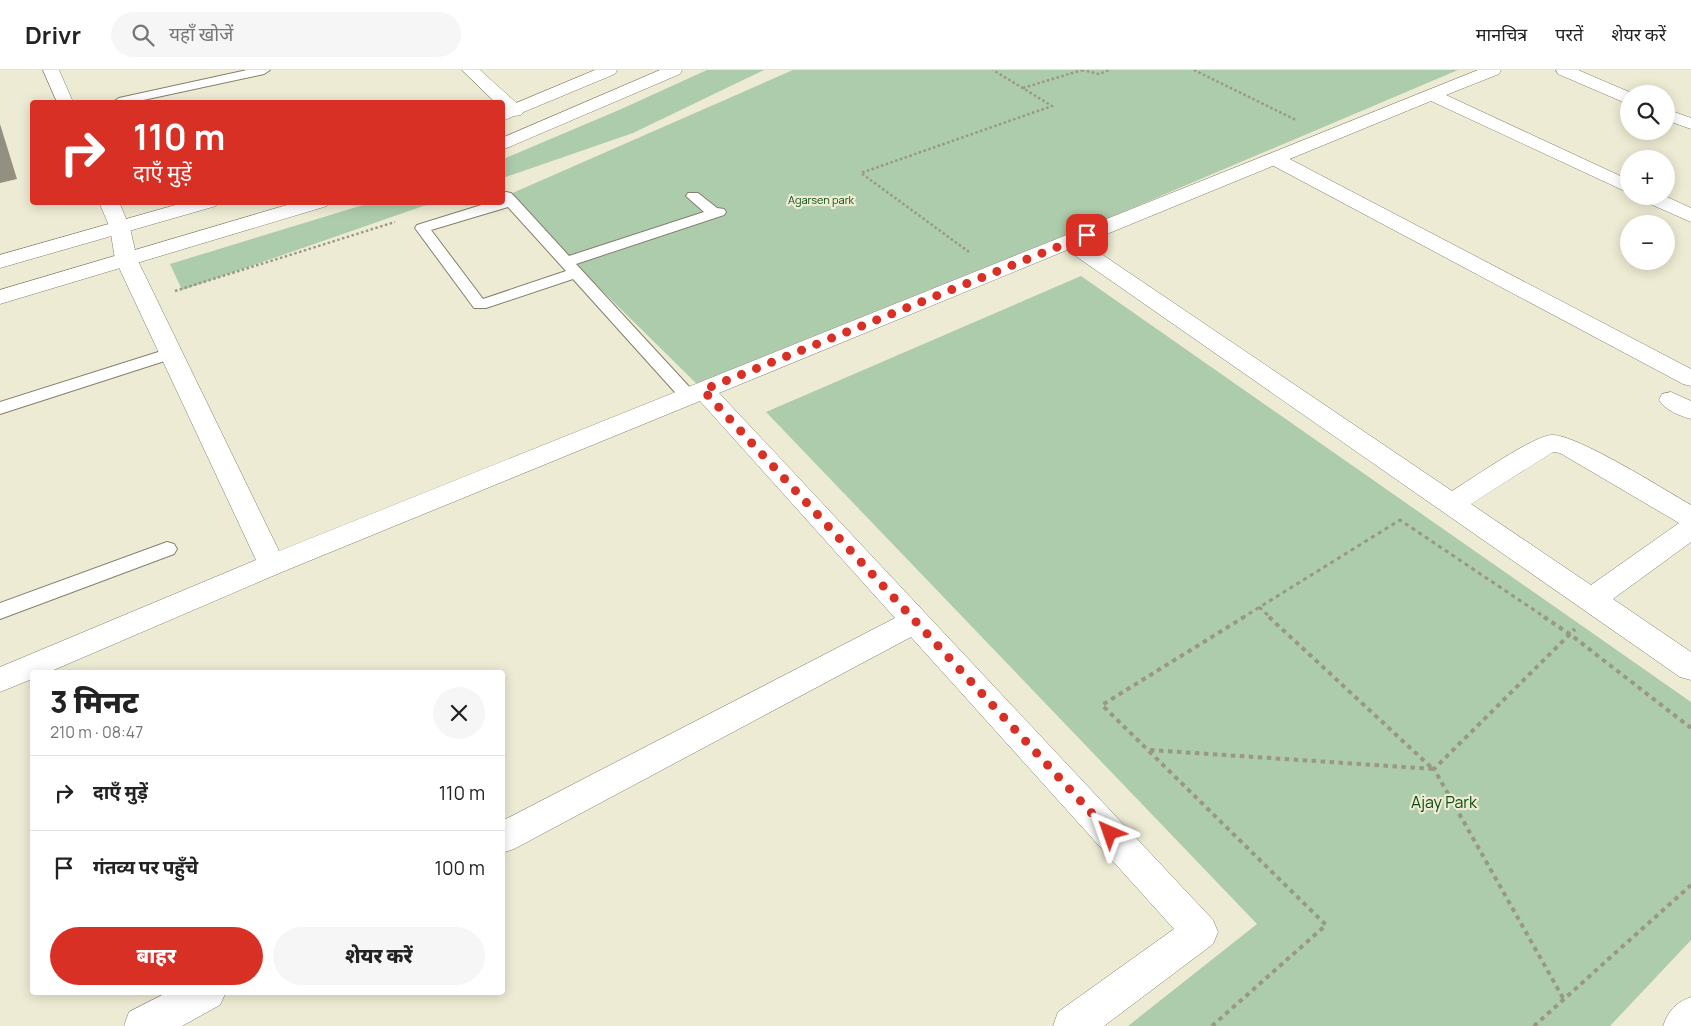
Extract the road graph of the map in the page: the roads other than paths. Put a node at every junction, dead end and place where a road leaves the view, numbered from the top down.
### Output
1 (51, 70) edge
2 (264, 70) edge
3 (470, 70) edge
4 (609, 70) edge
5 (674, 70) edge
6 (1493, 70) edge
7 (1564, 70) edge
8 (199, 85) junction
9 (1620, 94) edge
10 (1431, 95) junction
11 (64, 100) edge
12 (128, 100) edge
13 (161, 100) edge
14 (497, 100) edge
15 (509, 114) edge
16 (1675, 118) edge
17 (1691, 124) edge
18 (505, 144) edge
19 (1275, 158) junction
20 (1620, 183) edge
21 (693, 196) dead end
22 (505, 199) edge
23 (110, 205) edge
24 (199, 205) edge
25 (310, 205) edge
26 (488, 205) edge
27 (1667, 205) edge
28 (1691, 216) edge
29 (120, 228) junction
30 (1070, 242) junction
31 (126, 259) junction
32 (0, 262) edge
33 (572, 268) junction
34 (0, 297) edge
35 (171, 353) junction
36 (1691, 379) edge
37 (696, 393) junction
38 (0, 408) edge
39 (1451, 504) junction
40 (1691, 517) edge
41 (1691, 528) edge
42 (167, 549) dead end
43 (272, 565) junction
44 (1591, 600) junction
45 (0, 610) edge
46 (916, 621) junction
47 (1691, 668) edge
48 (0, 680) edge
49 (505, 836) edge
50 (201, 995) edge
51 (1691, 1016) edge
52 (143, 1026) edge
53 (1072, 1026) edge
54 (1682, 1026) edge

1 - 11 street
2 - 8 lane
3 - 14 street
4 - 15 street
5 - 18 street
6 - 10 street
7 - 9 street
8 - 12 lane
8 - 13 lane
10 - 19 street
10 - 20 street
16 - 17 street
19 - 30 street
19 - 36 street
21 - 33 lane
22 - 33 lane
23 - 29 street
24 - 29 street
25 - 31 street
26 - 33 lane
27 - 28 street
29 - 31 street
29 - 32 street
30 - 37 street
30 - 39 street
31 - 34 street
31 - 35 street
33 - 37 lane
35 - 38 lane
35 - 43 street
37 - 43 street
37 - 46 street
39 - 40 street
39 - 44 street
41 - 44 street
42 - 45 lane
43 - 48 street
44 - 47 street
46 - 49 street
46 - 53 street
50 - 52 street
51 - 54 street

